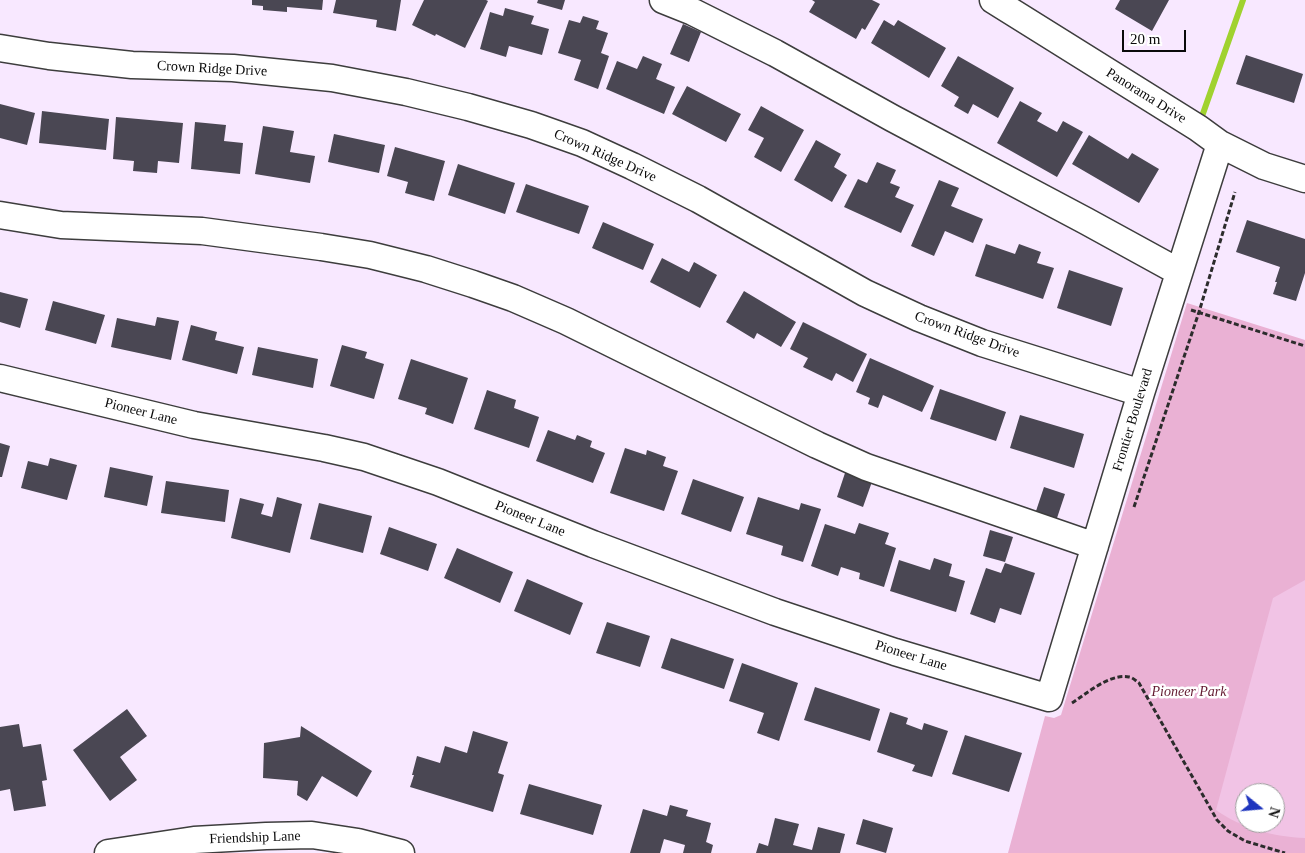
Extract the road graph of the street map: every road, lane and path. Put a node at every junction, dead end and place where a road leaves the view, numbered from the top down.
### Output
1 (663, 0) edge
2 (993, 0) edge
3 (0, 48) edge
4 (1220, 144) junction
5 (1305, 179) edge
6 (1235, 192) dead end
7 (0, 215) edge
8 (1179, 272) junction
9 (1169, 303) junction
10 (1199, 312) junction
11 (1305, 346) edge
12 (0, 378) edge
13 (1141, 393) junction
14 (1095, 546) junction
15 (1058, 702) junction
16 (108, 853) edge
17 (401, 853) edge
18 (1285, 853) edge

1 - 8 street
2 - 4 street, Panorama Drive
3 - 13 street, Crown Ridge Drive
4 - 5 street, Panorama Drive
4 - 8 street, Frontier Boulevard
6 - 10 path
7 - 14 street
8 - 9 street, Frontier Boulevard
9 - 10 path
9 - 13 street, Frontier Boulevard
10 - 11 path
12 - 15 street, Pioneer Lane
13 - 14 street, Frontier Boulevard
14 - 15 street, Frontier Boulevard
15 - 18 path
16 - 17 street, Friendship Lane

